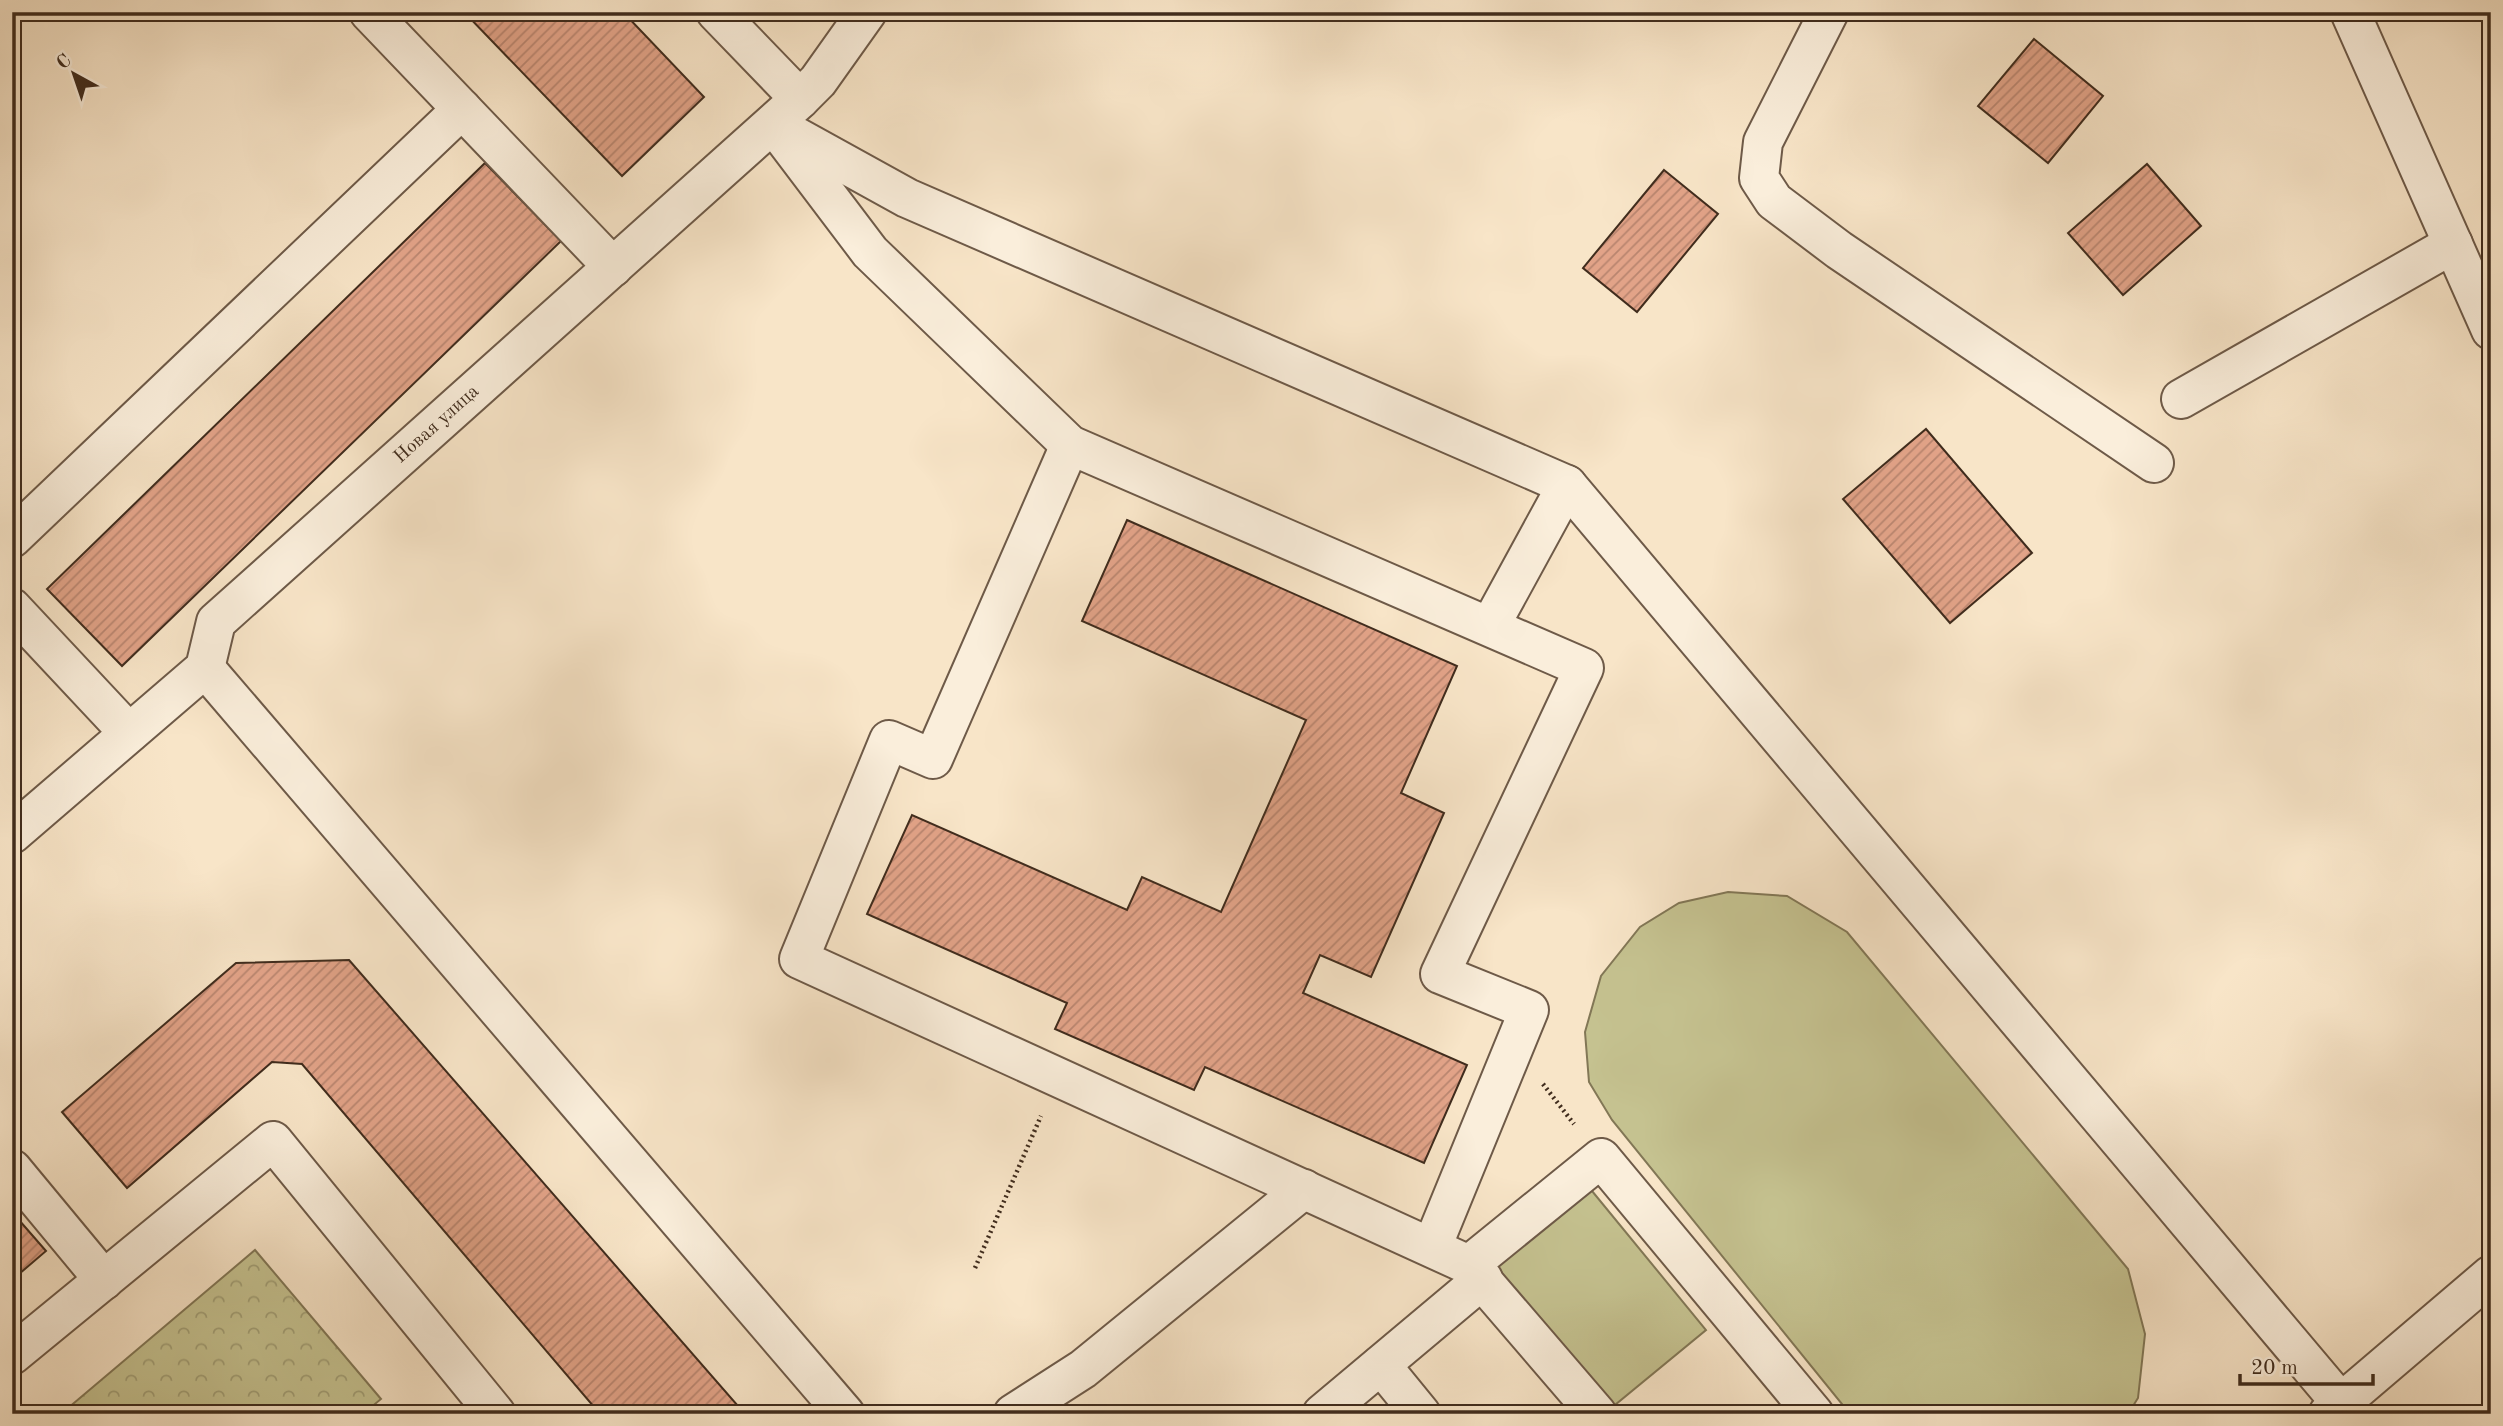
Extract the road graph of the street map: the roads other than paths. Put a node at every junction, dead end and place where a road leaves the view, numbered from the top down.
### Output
1 (369, 12) edge
2 (716, 12) edge
3 (867, 12) edge
4 (1829, 12) edge
5 (2350, 12) edge
6 (462, 109) junction
7 (786, 112) junction
8 (2453, 244) junction
9 (613, 268) junction
10 (2491, 330) edge
11 (2181, 399) dead end
12 (1070, 445) junction
13 (2154, 463) dead end
14 (1567, 485) junction
15 (12, 538) edge
16 (12, 608) edge
17 (1490, 626) junction
18 (205, 668) junction
19 (129, 733) junction
20 (12, 834) edge
21 (12, 1169) edge
22 (1304, 1189) junction
23 (1432, 1247) junction
24 (1476, 1272) junction
25 (2491, 1275) edge
26 (104, 1280) junction
27 (12, 1354) edge
28 (1381, 1365) junction
29 (2335, 1408) edge
30 (496, 1414) edge
31 (845, 1414) edge
32 (1013, 1414) edge
33 (1322, 1414) edge
34 (1421, 1414) edge
35 (1597, 1414) edge
36 (1814, 1414) edge

1 - 6 street
2 - 7 street
3 - 7 street, Новая улица
4 - 13 street
5 - 8 street
6 - 9 street
6 - 15 street
7 - 9 street, Новая улица
7 - 12 street
7 - 14 street
8 - 10 street
8 - 11 street
9 - 18 street, Новая улица
12 - 17 street
12 - 22 street
14 - 17 street
14 - 29 street
16 - 19 street
17 - 23 street
18 - 19 street
18 - 31 street
19 - 20 street
21 - 26 street
22 - 23 street
22 - 32 street
23 - 24 street
24 - 28 street
24 - 35 street
24 - 36 street
25 - 29 street
26 - 27 street
26 - 30 street
28 - 33 street
28 - 34 street

